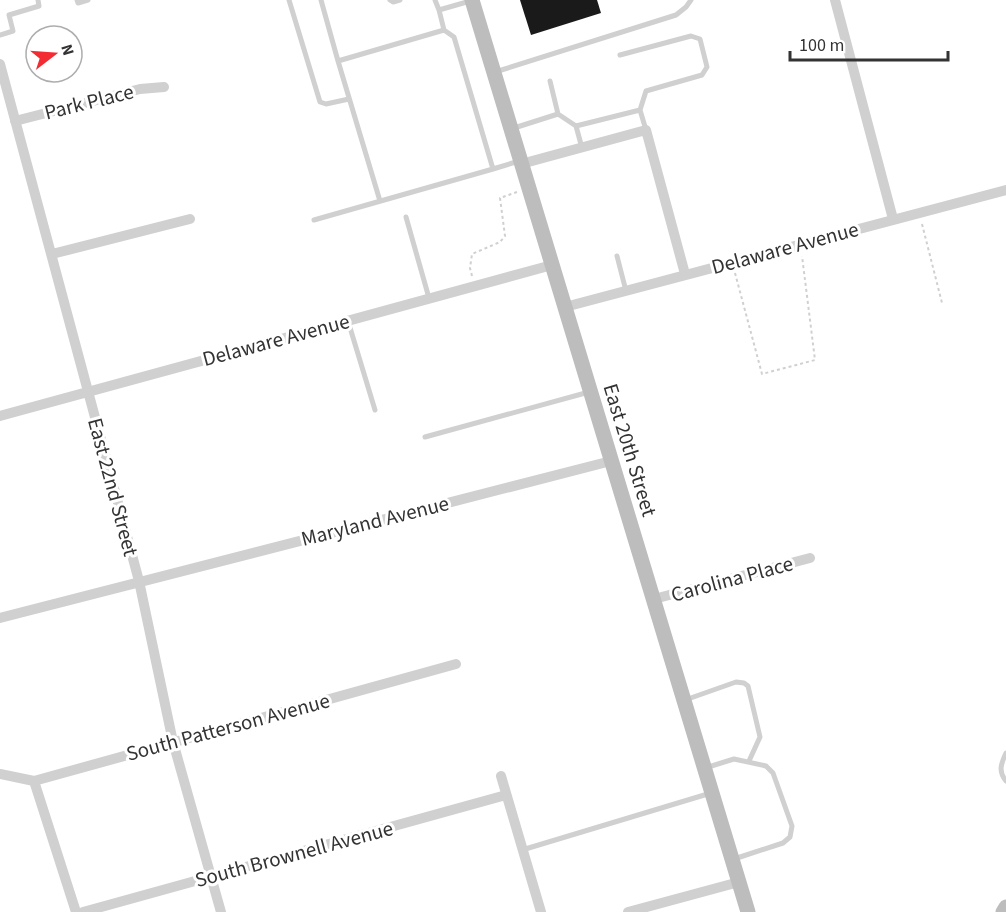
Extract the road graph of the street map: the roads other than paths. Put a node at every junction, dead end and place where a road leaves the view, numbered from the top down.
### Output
1 (38, 0) edge
2 (77, 0) edge
3 (88, 0) edge
4 (289, 0) edge
5 (321, 0) edge
6 (390, 0) edge
7 (400, 0) edge
8 (435, 0) edge
9 (472, 0) edge
10 (691, 0) edge
11 (834, 0) edge
12 (439, 10) junction
13 (444, 30) junction
14 (0, 35) edge
15 (621, 56) dead end
16 (338, 61) junction
17 (0, 64) edge
18 (494, 73) junction
19 (550, 81) dead end
20 (164, 87) dead end
21 (350, 99) junction
22 (640, 110) junction
23 (558, 114) junction
24 (15, 121) junction
25 (576, 126) junction
26 (511, 129) junction
27 (646, 130) junction
28 (582, 148) junction
29 (520, 162) junction
30 (493, 169) junction
31 (1006, 189) edge
32 (380, 201) junction
33 (406, 217) dead end
34 (190, 219) dead end
35 (893, 219) junction
36 (314, 220) dead end
37 (52, 254) junction
38 (617, 256) dead end
39 (552, 265) junction
40 (685, 274) junction
41 (626, 291) junction
42 (429, 298) junction
43 (565, 308) junction
44 (348, 321) junction
45 (87, 392) junction
46 (590, 392) junction
47 (375, 410) dead end
48 (0, 416) edge
49 (425, 437) dead end
50 (611, 460) junction
51 (810, 558) dead end
52 (139, 581) junction
53 (654, 599) junction
54 (0, 618) edge
55 (456, 664) dead end
56 (684, 700) junction
57 (172, 742) junction
58 (1006, 753) edge
59 (749, 761) junction
60 (705, 768) junction
61 (0, 774) edge
62 (501, 776) dead end
63 (34, 781) junction
64 (1006, 781) edge
65 (712, 793) junction
66 (506, 795) junction
67 (522, 849) junction
68 (732, 859) junction
69 (210, 877) junction
70 (739, 882) junction
71 (1006, 907) edge
72 (76, 912) edge
73 (83, 912) edge
74 (220, 912) edge
75 (541, 912) edge
76 (628, 912) edge
77 (748, 912) edge
78 (1003, 912) edge

1 - 14 lane
2 - 3 lane
4 - 21 lane
5 - 16 lane
6 - 7 lane
8 - 12 lane
9 - 12 lane
9 - 18 main road, East 20th Street
10 - 18 lane
11 - 35 street
12 - 13 lane
13 - 16 lane
13 - 30 lane
15 - 22 lane
16 - 21 lane
17 - 24 street, East 22nd Street
18 - 26 main road, East 20th Street
19 - 23 lane
20 - 24 street, Park Place
21 - 32 lane
22 - 25 lane
22 - 27 lane
23 - 25 lane
23 - 26 lane
24 - 37 street, East 22nd Street
25 - 28 lane
26 - 29 main road, East 20th Street
27 - 28 street
27 - 40 street
28 - 29 street
29 - 30 lane
29 - 39 main road, East 20th Street
30 - 32 lane
31 - 35 street, Delaware Avenue
32 - 36 lane
33 - 42 lane
34 - 37 street
35 - 40 street, Delaware Avenue
37 - 45 street, East 22nd Street
38 - 41 lane
39 - 42 street, Delaware Avenue
39 - 43 main road, East 20th Street
40 - 41 street, Delaware Avenue
41 - 43 street, Delaware Avenue
42 - 44 street, Delaware Avenue
43 - 46 main road, East 20th Street
44 - 45 street, Delaware Avenue
44 - 47 lane
45 - 48 street, Delaware Avenue
45 - 52 street, East 22nd Street
46 - 49 lane
46 - 50 main road, East 20th Street
50 - 52 street, Maryland Avenue
50 - 53 main road, East 20th Street
51 - 53 street, Carolina Place
52 - 54 street, Maryland Avenue
52 - 57 street, East 22nd Street
53 - 56 main road, East 20th Street
55 - 57 street, South Patterson Avenue
56 - 59 lane
56 - 60 main road, East 20th Street
57 - 63 street, South Patterson Avenue
57 - 69 street, East 22nd Street
58 - 64 lane
59 - 60 lane
59 - 68 lane
60 - 65 main road, East 20th Street
61 - 63 street, South Patterson Avenue
62 - 66 street
63 - 72 street
65 - 67 lane
65 - 68 main road, East 20th Street
66 - 67 street
66 - 69 street, South Brownell Avenue
67 - 75 street
68 - 70 main road, East 20th Street
69 - 73 street, South Brownell Avenue
69 - 74 street, East 22nd Street
70 - 76 street
70 - 77 main road, East 20th Street
71 - 78 main road

